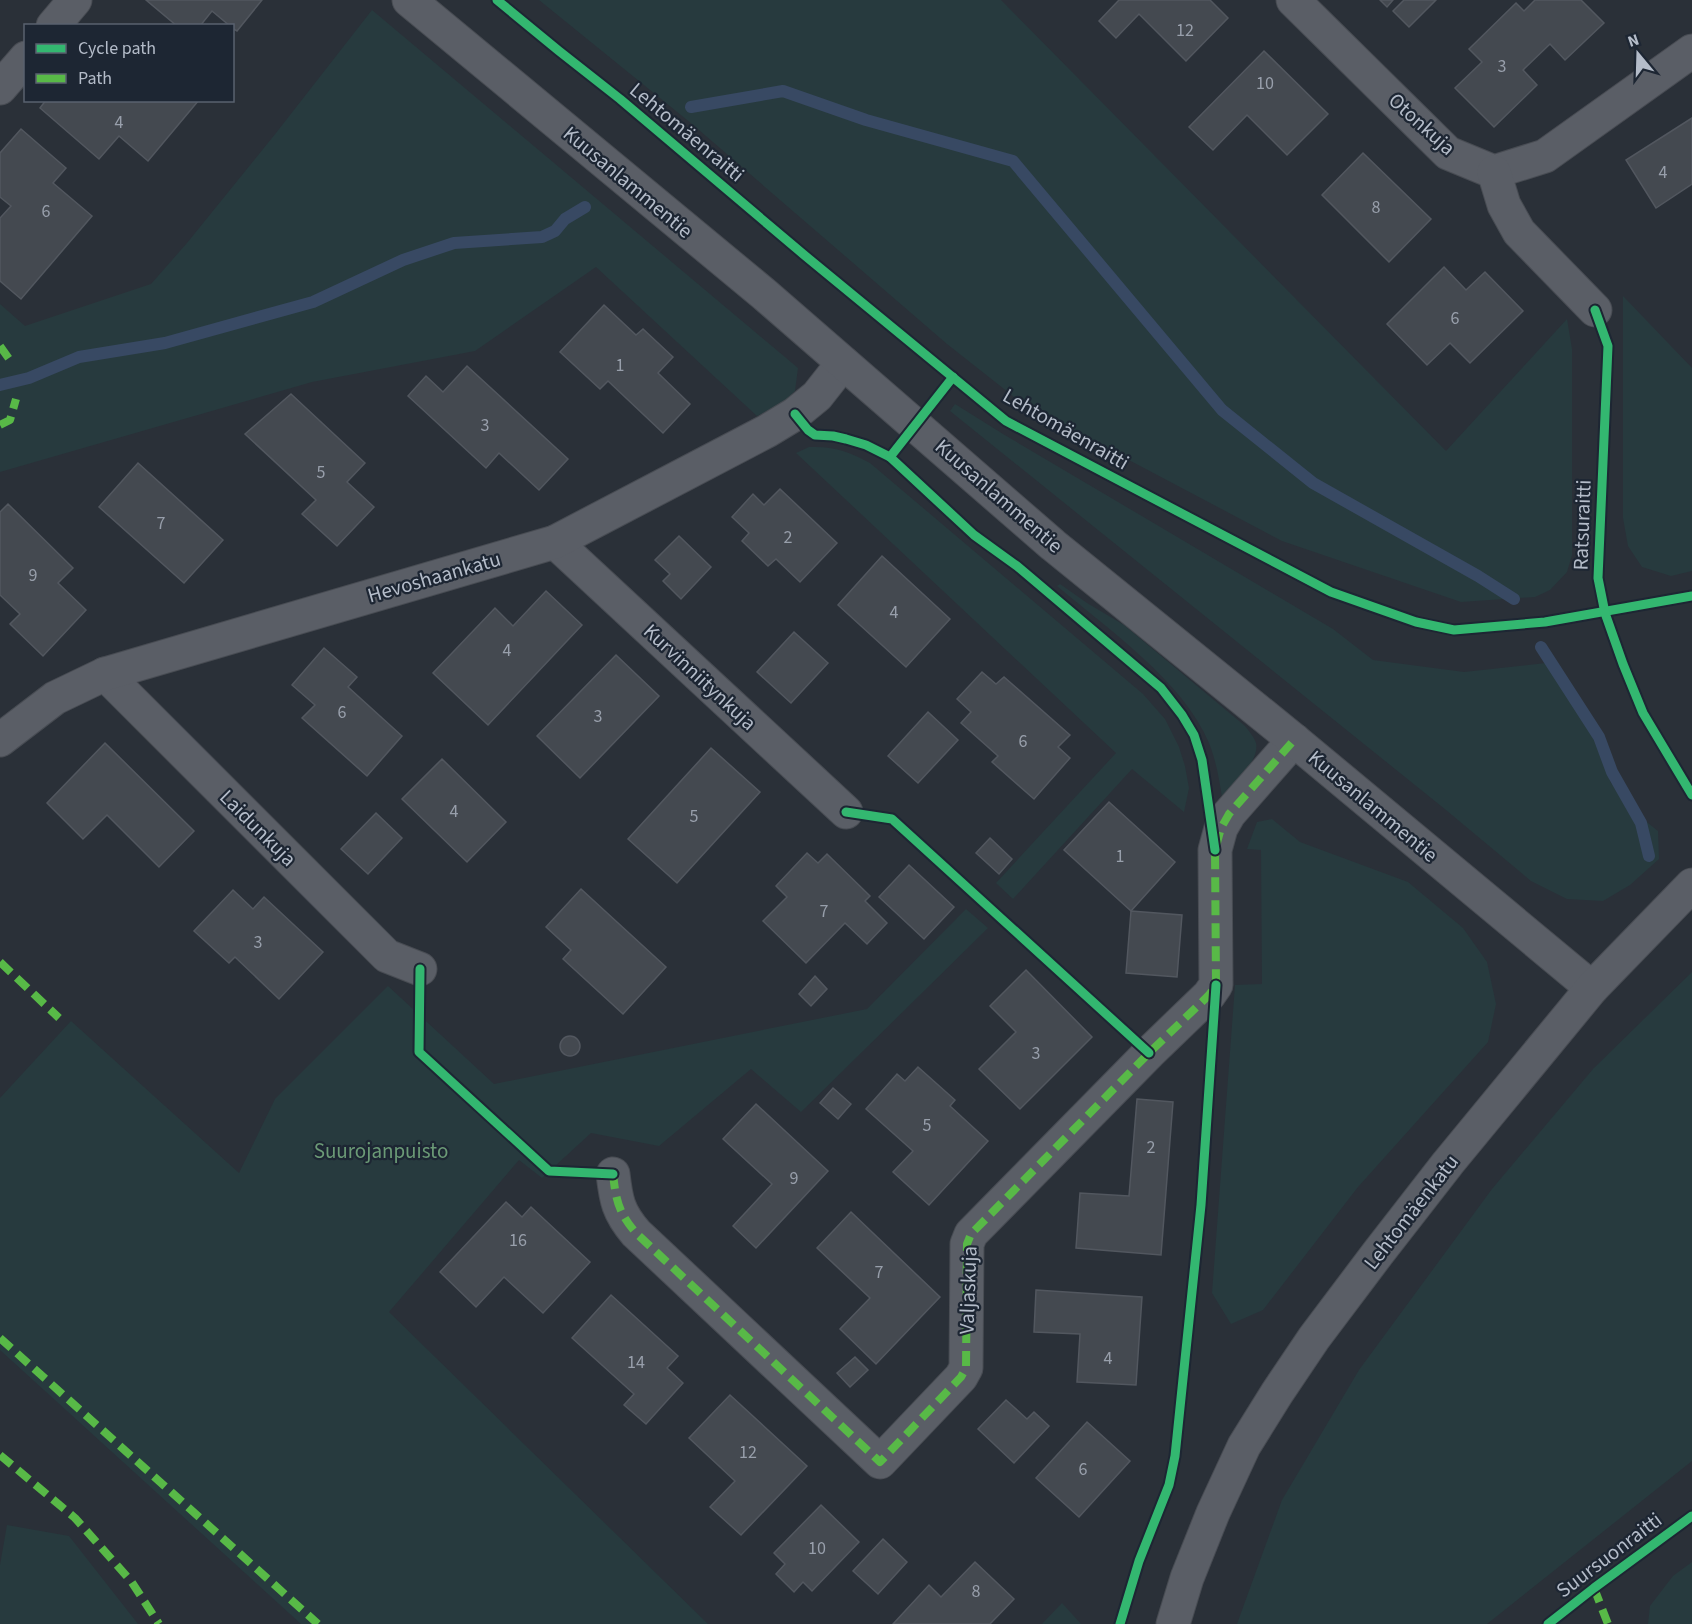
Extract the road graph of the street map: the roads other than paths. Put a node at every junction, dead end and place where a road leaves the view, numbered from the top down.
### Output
1 (75, 0) edge
2 (409, 0) edge
3 (1293, 0) edge
4 (56, 24) edge
5 (1692, 51) edge
6 (24, 60) edge
7 (0, 88) edge
8 (1494, 172) junction
9 (1595, 310) dead end
10 (843, 363) junction
11 (555, 542) junction
12 (105, 674) junction
13 (0, 740) edge
14 (1294, 740) junction
15 (846, 812) dead end
16 (1692, 885) edge
17 (420, 969) dead end
18 (1592, 988) junction
19 (613, 1174) dead end
20 (1173, 1624) edge

1 - 4 street
2 - 10 street, Kuusanlammentie
3 - 8 street, Otonkuja
5 - 8 street
6 - 7 street
8 - 9 street
10 - 11 street, Hevoshaankatu
10 - 14 street, Kuusanlammentie
11 - 12 street, Hevoshaankatu
11 - 15 street, Kurvinniitynkuja
12 - 13 street, Hevoshaankatu
12 - 17 street, Laidunkuja
14 - 18 street, Kuusanlammentie
14 - 19 street, Valjaskuja
16 - 18 street, Lehtomäenkatu
18 - 20 street, Lehtomäenkatu

